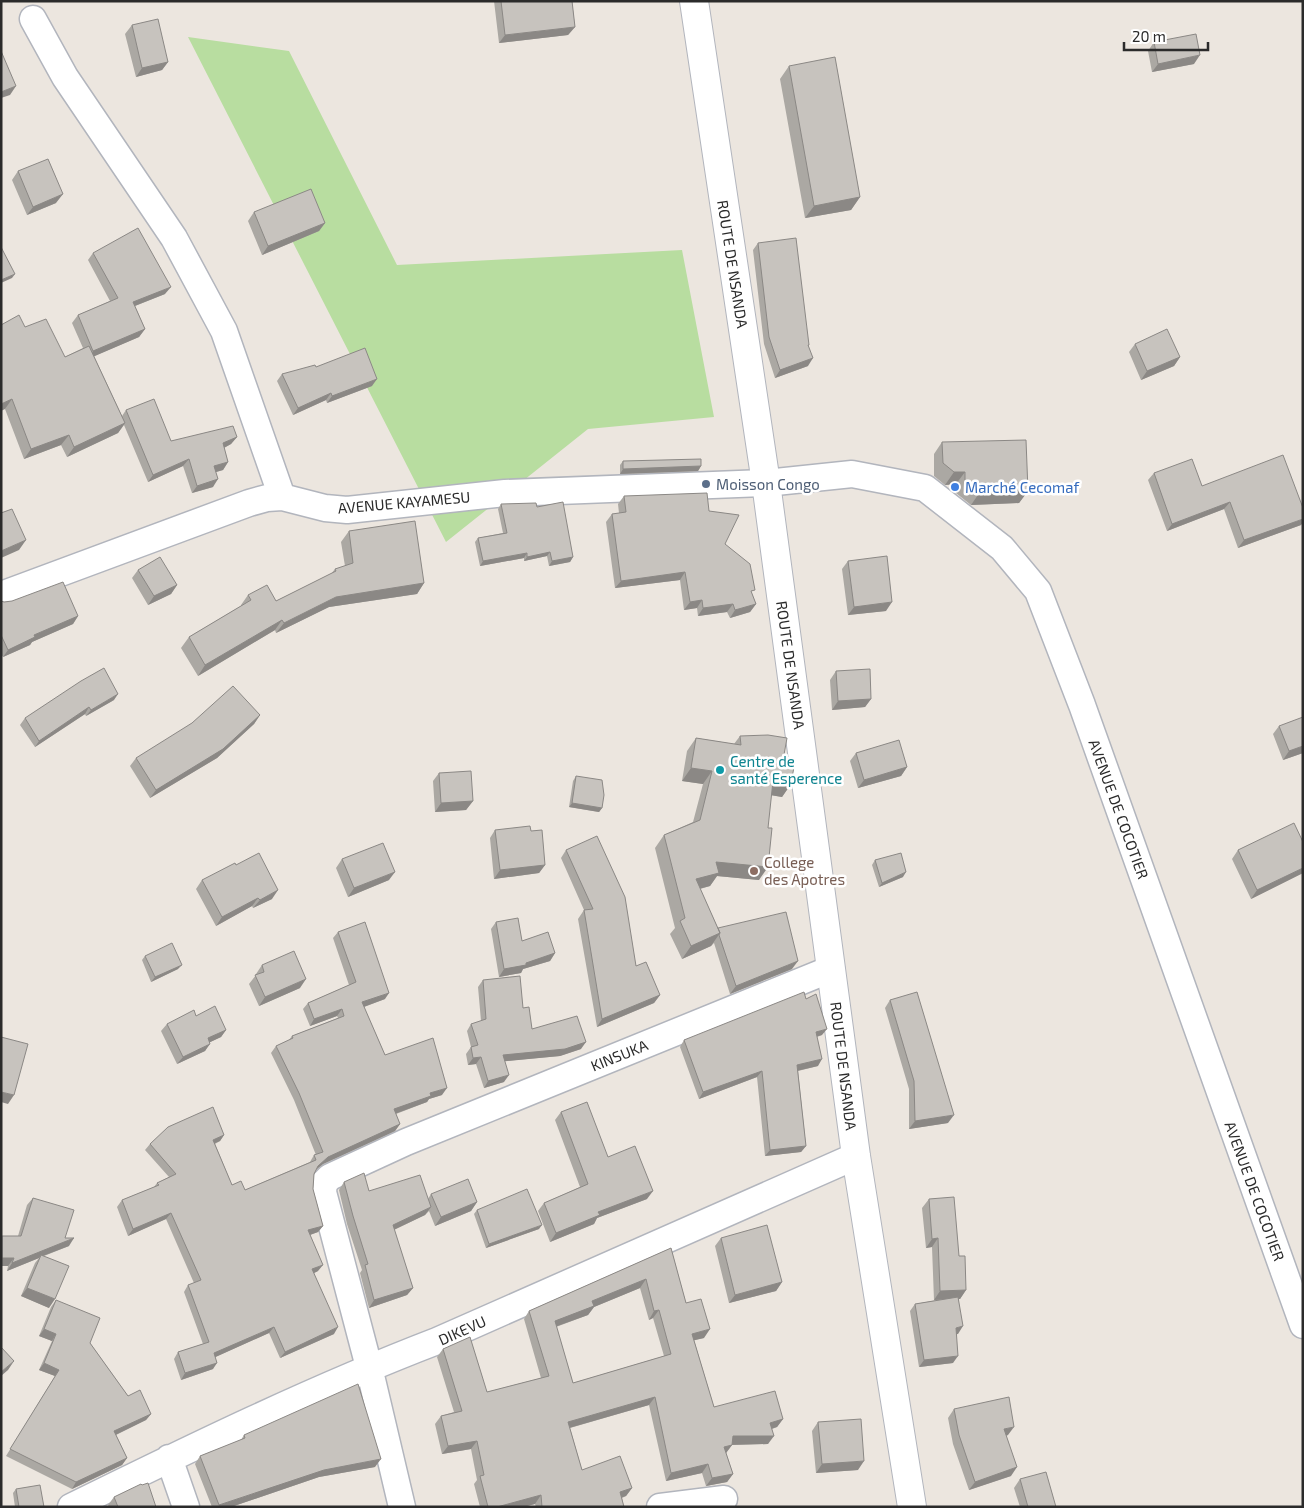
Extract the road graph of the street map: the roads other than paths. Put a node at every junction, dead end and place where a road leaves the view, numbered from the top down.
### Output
1 (694, 1) edge
2 (33, 19) dead end
3 (766, 483) junction
4 (282, 497) junction
5 (1, 595) edge
6 (832, 969) junction
7 (856, 1156) junction
8 (1303, 1325) edge
9 (369, 1367) junction
10 (169, 1458) junction
11 (724, 1499) dead end
12 (71, 1507) edge
13 (186, 1507) edge
14 (402, 1507) edge
15 (660, 1507) edge
16 (912, 1507) edge

1 - 3 street, ROUTE DE NSANDA
2 - 4 street
3 - 4 street, AVENUE KAYAMESU
3 - 6 street, ROUTE DE NSANDA
3 - 8 street, AVENUE DE COCOTIER
4 - 5 street, AVENUE KAYAMESU
6 - 7 street, ROUTE DE NSANDA
6 - 9 street, KINSUKA
7 - 9 street, DIKEVU
7 - 16 street, ROUTE DE NSANDA
9 - 10 street, DIKEVU
9 - 14 street
10 - 12 street, DIKEVU
10 - 13 street
11 - 15 street

